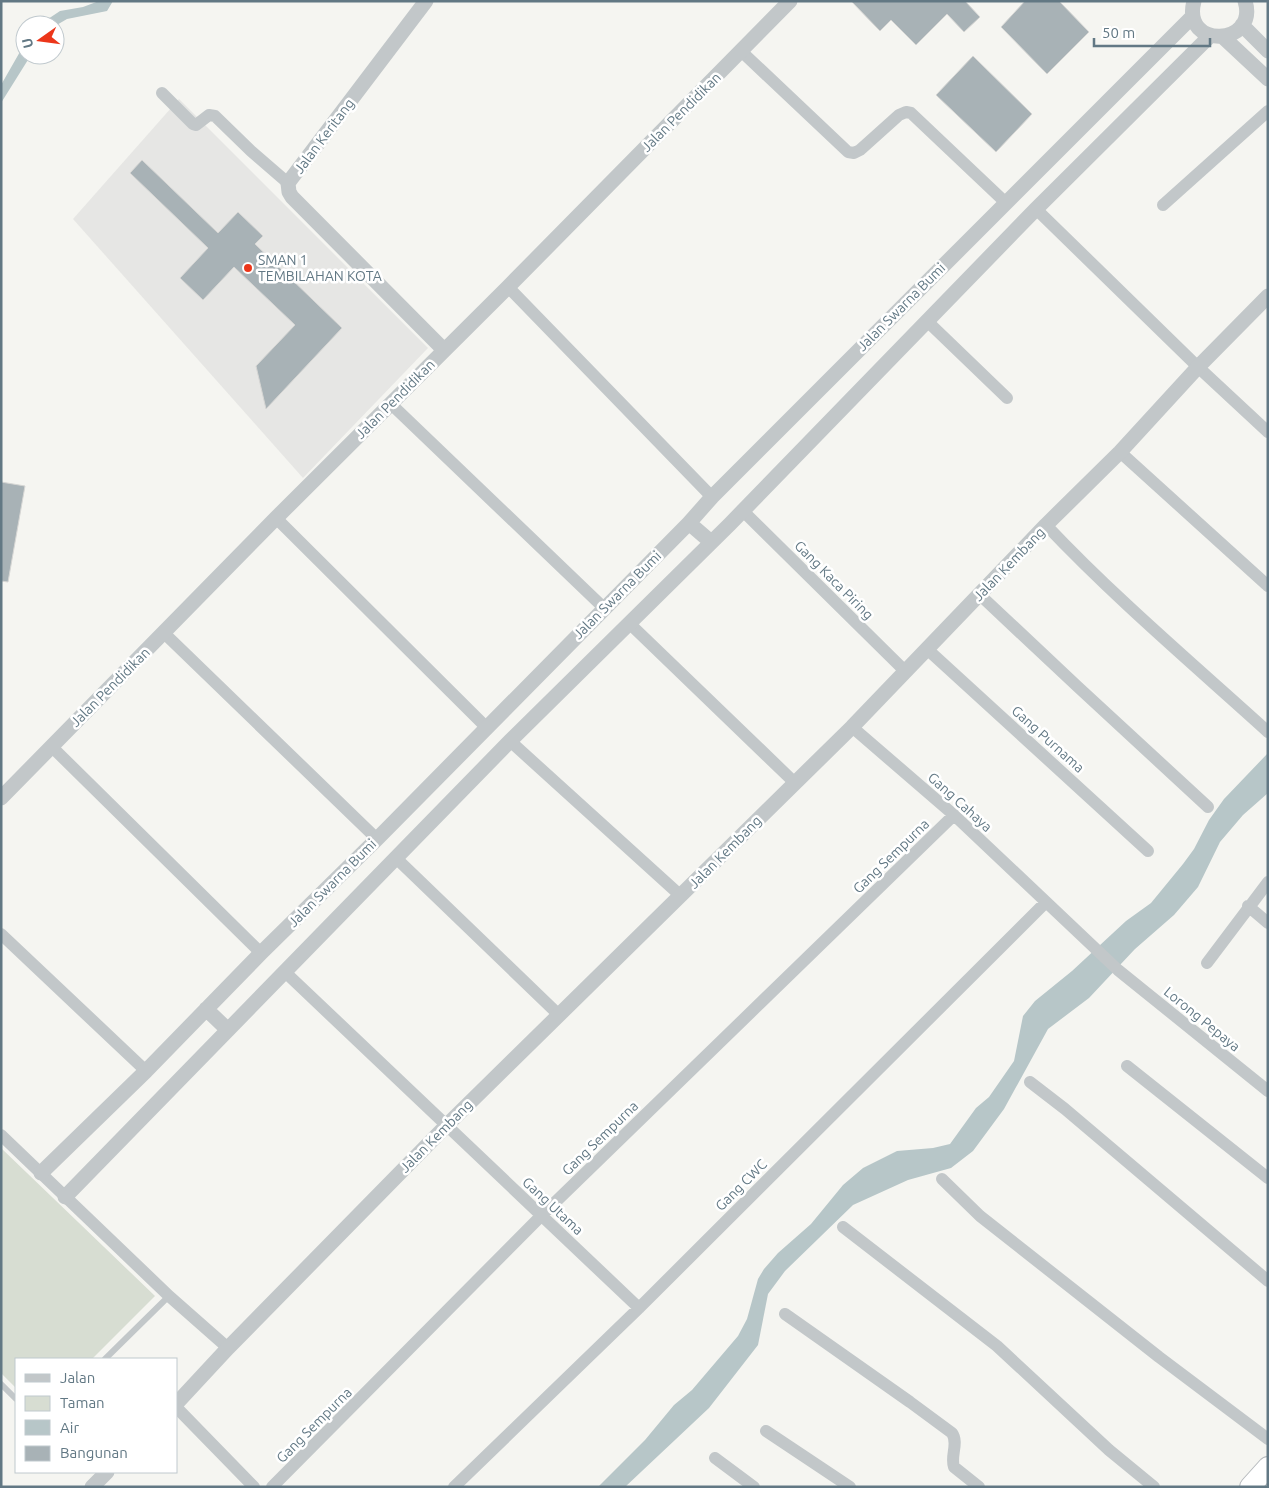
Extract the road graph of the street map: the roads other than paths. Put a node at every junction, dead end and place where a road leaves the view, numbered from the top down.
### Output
1 (426, 1) edge
2 (790, 1) edge
3 (1245, 1) edge
4 (1193, 6) edge
5 (1242, 26) junction
6 (1216, 37) junction
7 (741, 51) junction
8 (1268, 51) edge
9 (1268, 79) edge
10 (162, 93) dead end
11 (1268, 111) edge
12 (288, 183) junction
13 (1005, 202) junction
14 (1163, 205) dead end
15 (1036, 209) junction
16 (508, 287) junction
17 (1266, 302) edge
18 (927, 321) junction
19 (444, 350) junction
20 (1198, 367) junction
21 (1007, 398) dead end
22 (391, 404) junction
23 (1268, 432) edge
24 (1120, 452) junction
25 (712, 497) junction
26 (742, 510) junction
27 (276, 518) junction
28 (689, 522) junction
29 (1046, 525) junction
30 (711, 542) junction
31 (1268, 586) edge
32 (980, 595) junction
33 (604, 608) junction
34 (629, 623) junction
35 (164, 633) junction
36 (927, 649) junction
37 (905, 671) junction
38 (852, 726) junction
39 (487, 728) junction
40 (1268, 732) edge
41 (510, 742) junction
42 (51, 746) junction
43 (466, 750) junction
44 (484, 768) junction
45 (795, 782) junction
46 (1, 798) edge
47 (1208, 807) dead end
48 (954, 815) junction
49 (377, 839) junction
50 (1148, 851) dead end
51 (397, 859) junction
52 (1268, 882) edge
53 (681, 896) junction
54 (1046, 902) junction
55 (1248, 906) junction
56 (1268, 923) edge
57 (1, 934) edge
58 (1096, 949) joint
59 (261, 953) junction
60 (1207, 963) dead end
61 (285, 972) junction
62 (206, 1009) junction
63 (558, 1014) junction
64 (228, 1030) junction
65 (1127, 1066) dead end
66 (146, 1072) junction
67 (1030, 1082) dead end
68 (1268, 1090) edge
69 (446, 1126) junction
70 (1, 1135) edge
71 (41, 1173) junction
72 (1268, 1178) edge
73 (942, 1179) dead end
74 (65, 1197) junction
75 (542, 1215) junction
76 (843, 1227) dead end
77 (1268, 1281) edge
78 (169, 1296) junction
79 (639, 1308) junction
80 (785, 1314) dead end
81 (228, 1348) junction
82 (106, 1358) edge
83 (1, 1384) edge
84 (15, 1398) edge
85 (178, 1403) edge
86 (178, 1407) edge
87 (766, 1431) dead end
88 (1268, 1440) edge
89 (715, 1458) dead end
90 (1268, 1467) edge
91 (106, 1473) edge
92 (92, 1487) edge
93 (254, 1487) edge
94 (272, 1487) edge
95 (454, 1487) edge
96 (754, 1487) edge
97 (850, 1487) edge
98 (979, 1487) edge
99 (1154, 1487) edge
100 (1250, 1487) edge

1 - 12 street, Jalan Keritang
2 - 7 street, Jalan Pendidikan
3 - 5 street
4 - 6 street
4 - 13 street, Jalan Swarna Bumi
5 - 6 street, Jalan Swarna Bumi
5 - 8 street
6 - 9 street
6 - 15 street, Jalan Swarna Bumi
7 - 13 street
7 - 16 street, Jalan Pendidikan
10 - 12 street
11 - 14 street
12 - 19 street, Jalan Keritang
13 - 25 street, Jalan Swarna Bumi
15 - 18 street, Jalan Swarna Bumi
15 - 20 street
16 - 19 street, Jalan Pendidikan
16 - 25 street
17 - 20 street, Jalan Kembang
18 - 21 street
18 - 26 street, Jalan Swarna Bumi
19 - 22 street, Jalan Pendidikan
20 - 23 street
20 - 24 street, Jalan Kembang
22 - 27 street, Jalan Pendidikan
22 - 33 street
24 - 29 street, Jalan Kembang
24 - 31 street
25 - 28 street, Jalan Swarna Bumi
26 - 30 street, Jalan Swarna Bumi
26 - 37 street, Gang Kaca Piring
27 - 35 street, Jalan Pendidikan
27 - 39 street
28 - 30 street
28 - 33 street, Jalan Swarna Bumi
29 - 32 street, Jalan Kembang
29 - 40 street
30 - 34 street, Jalan Swarna Bumi
32 - 36 street, Jalan Kembang
32 - 47 street
33 - 39 street, Jalan Swarna Bumi
34 - 41 street, Jalan Swarna Bumi
34 - 45 street
35 - 42 street, Jalan Pendidikan
35 - 49 street
36 - 37 street, Jalan Kembang
36 - 50 street, Gang Purnama
37 - 38 street, Jalan Kembang
38 - 45 street, Jalan Kembang
38 - 48 street, Gang Cahaya
39 - 43 street, Jalan Swarna Bumi
41 - 44 street, Jalan Swarna Bumi
41 - 53 street
42 - 46 street, Jalan Pendidikan
42 - 59 street
43 - 44 street
43 - 49 street, Jalan Swarna Bumi
44 - 51 street, Jalan Swarna Bumi
45 - 53 street, Jalan Kembang
48 - 54 street, Gang Cahaya
48 - 75 street, Gang Sempurna
49 - 59 street, Jalan Swarna Bumi
51 - 61 street, Jalan Swarna Bumi
51 - 63 street
52 - 55 street
53 - 63 street, Jalan Kembang
54 - 58 street, Gang Cahaya
54 - 79 street, Gang CWC
55 - 56 street
55 - 60 street
57 - 66 street
58 - 68 street, Lorong Pepaya
59 - 62 street, Jalan Swarna Bumi
61 - 64 street, Jalan Swarna Bumi
61 - 69 street, Gang Utama
62 - 64 street
62 - 66 street, Jalan Swarna Bumi
63 - 69 street, Jalan Kembang
64 - 74 street, Jalan Swarna Bumi
65 - 72 street
66 - 71 street, Jalan Swarna Bumi
67 - 77 street
69 - 75 street, Gang Utama
69 - 81 street, Jalan Kembang
70 - 71 street
71 - 74 street
73 - 88 street
74 - 78 street
75 - 79 street, Gang Utama
75 - 94 street, Gang Sempurna
76 - 99 street
78 - 81 street
78 - 82 lane
79 - 95 street, Gang CWC
80 - 98 street
81 - 85 street, Jalan Kembang
83 - 84 lane
86 - 93 street
87 - 97 street
89 - 96 street
90 - 100 highway
91 - 92 street

